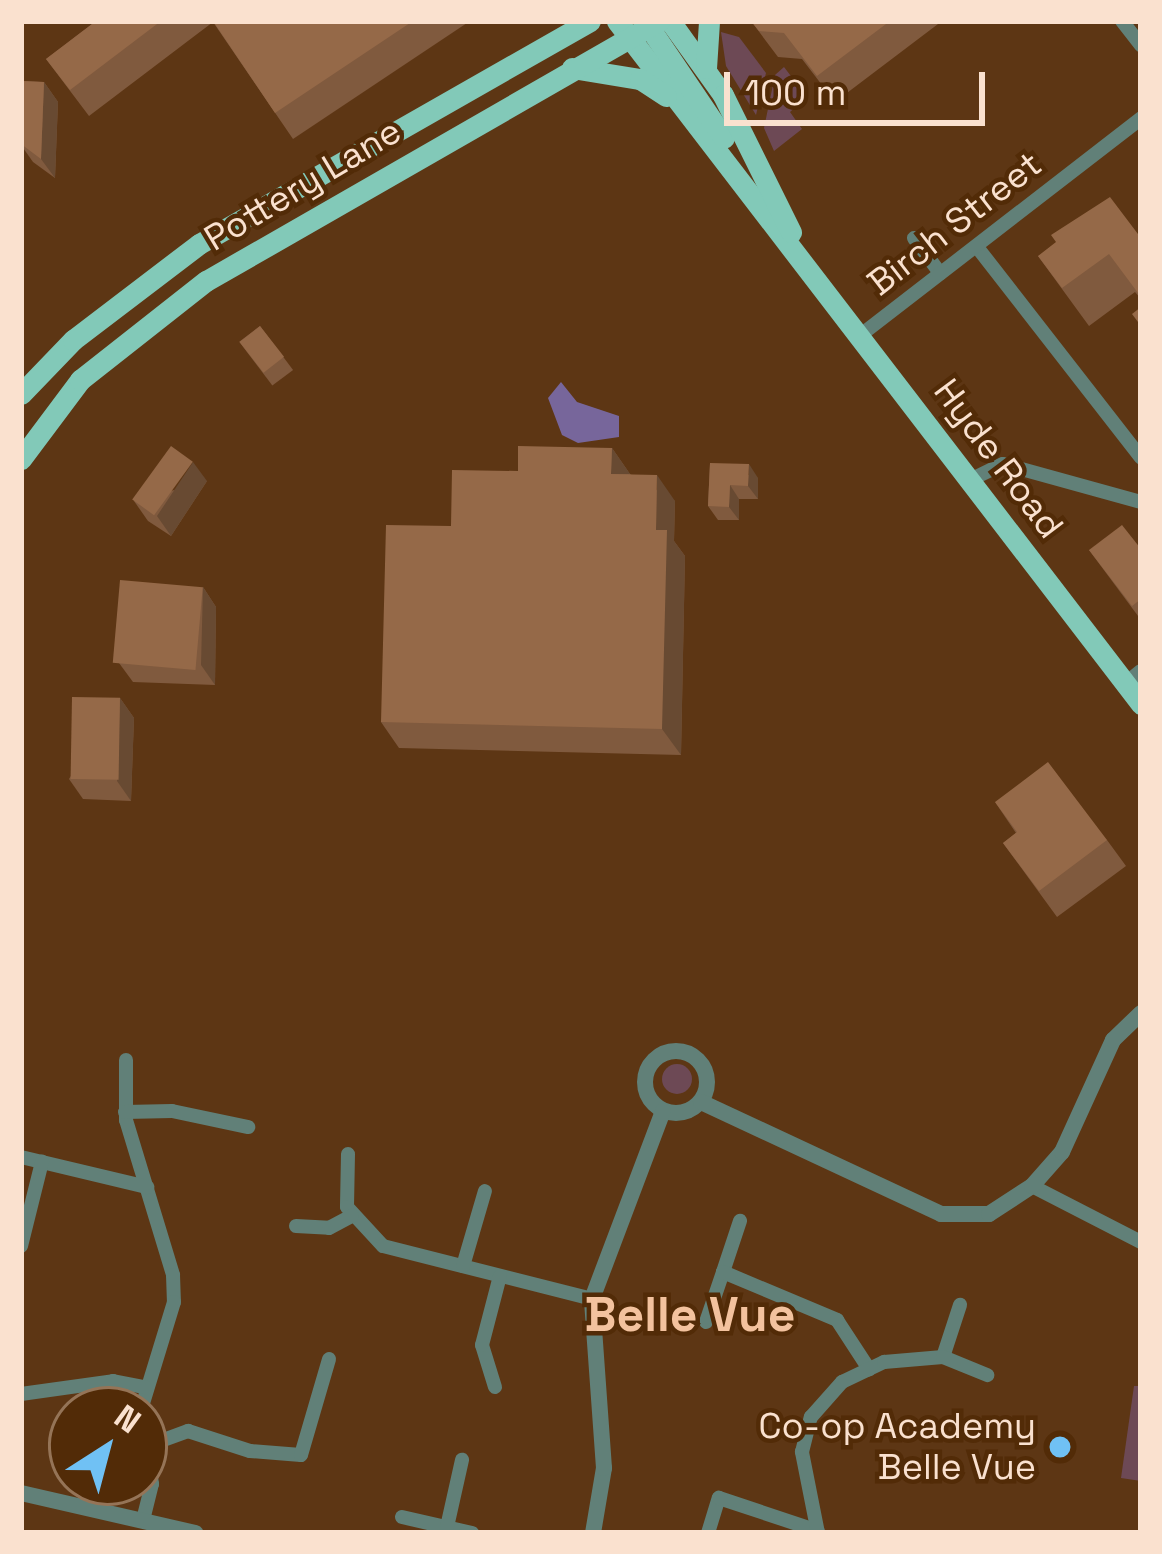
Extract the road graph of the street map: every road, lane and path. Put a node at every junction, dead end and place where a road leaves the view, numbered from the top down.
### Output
1 (556, 21) edge
2 (590, 21) edge
3 (709, 21) edge
4 (1122, 21) edge
5 (643, 24) edge
6 (1141, 45) edge
7 (535, 51) junction
8 (571, 68) junction
9 (706, 70) junction
10 (1141, 118) edge
11 (711, 137) junction
12 (736, 173) junction
13 (914, 238) dead end
14 (977, 247) junction
15 (802, 254) junction
16 (940, 273) junction
17 (862, 334) junction
18 (21, 394) edge
19 (24, 445) edge
20 (1141, 458) edge
21 (972, 479) junction
22 (1141, 502) edge
23 (1133, 677) edge
24 (1141, 704) edge
25 (1141, 1013) edge
26 (126, 1060) dead end
27 (701, 1102) junction
28 (663, 1111) junction
29 (125, 1112) junction
30 (248, 1127) dead end
31 (348, 1154) dead end
32 (21, 1156) edge
33 (42, 1162) junction
34 (1032, 1186) junction
35 (147, 1187) junction
36 (485, 1191) dead end
37 (352, 1216) junction
38 (740, 1220) dead end
39 (296, 1226) dead end
40 (1141, 1242) edge
41 (21, 1246) edge
42 (463, 1266) junction
43 (723, 1272) junction
44 (500, 1276) junction
45 (592, 1299) junction
46 (960, 1305) dead end
47 (706, 1322) dead end
48 (943, 1357) junction
49 (329, 1359) dead end
50 (869, 1370) junction
51 (987, 1376) dead end
52 (78, 1386) edge
53 (140, 1386) edge
54 (145, 1386) edge
55 (495, 1387) dead end
56 (168, 1438) edge
57 (463, 1460) dead end
58 (21, 1493) edge
59 (146, 1506) edge
60 (402, 1517) dead end
61 (143, 1520) junction
62 (447, 1527) junction
63 (818, 1532) edge
64 (196, 1533) edge
65 (472, 1533) edge
66 (593, 1533) edge
67 (709, 1533) edge

1 - 7 highway
2 - 7 highway, Pottery Lane
3 - 9 highway
4 - 6 street
5 - 8 highway, Pottery Lane
5 - 9 highway, Hyde Road
5 - 11 highway, Hyde Road
5 - 12 highway
7 - 18 highway, Pottery Lane
8 - 11 highway
8 - 19 highway, Pottery Lane
9 - 15 highway, Hyde Road
10 - 14 street, Birch Street
11 - 12 highway, Hyde Road
12 - 15 highway, Hyde Road
13 - 16 street
14 - 16 street, Birch Street
14 - 20 street
15 - 17 highway, Hyde Road
16 - 17 street, Birch Street
17 - 21 highway, Hyde Road
21 - 22 street
21 - 23 highway, Hyde Road
23 - 24 highway, Hyde Road
25 - 34 street
26 - 29 street
27 - 28 street
27 - 28 street
27 - 34 street
28 - 45 street
29 - 30 street
29 - 35 street
31 - 37 street
32 - 33 street
33 - 35 street
33 - 41 street
34 - 40 street
35 - 54 street
36 - 42 street
37 - 39 street
37 - 42 street
38 - 43 street
42 - 44 street
43 - 47 street
43 - 50 street
44 - 45 street
44 - 55 street
45 - 66 street
46 - 48 street
48 - 50 street
48 - 51 street
49 - 56 street
50 - 63 street
52 - 53 street
57 - 62 street
58 - 61 street
59 - 61 street
60 - 62 street
61 - 64 street
62 - 65 street
63 - 67 street

